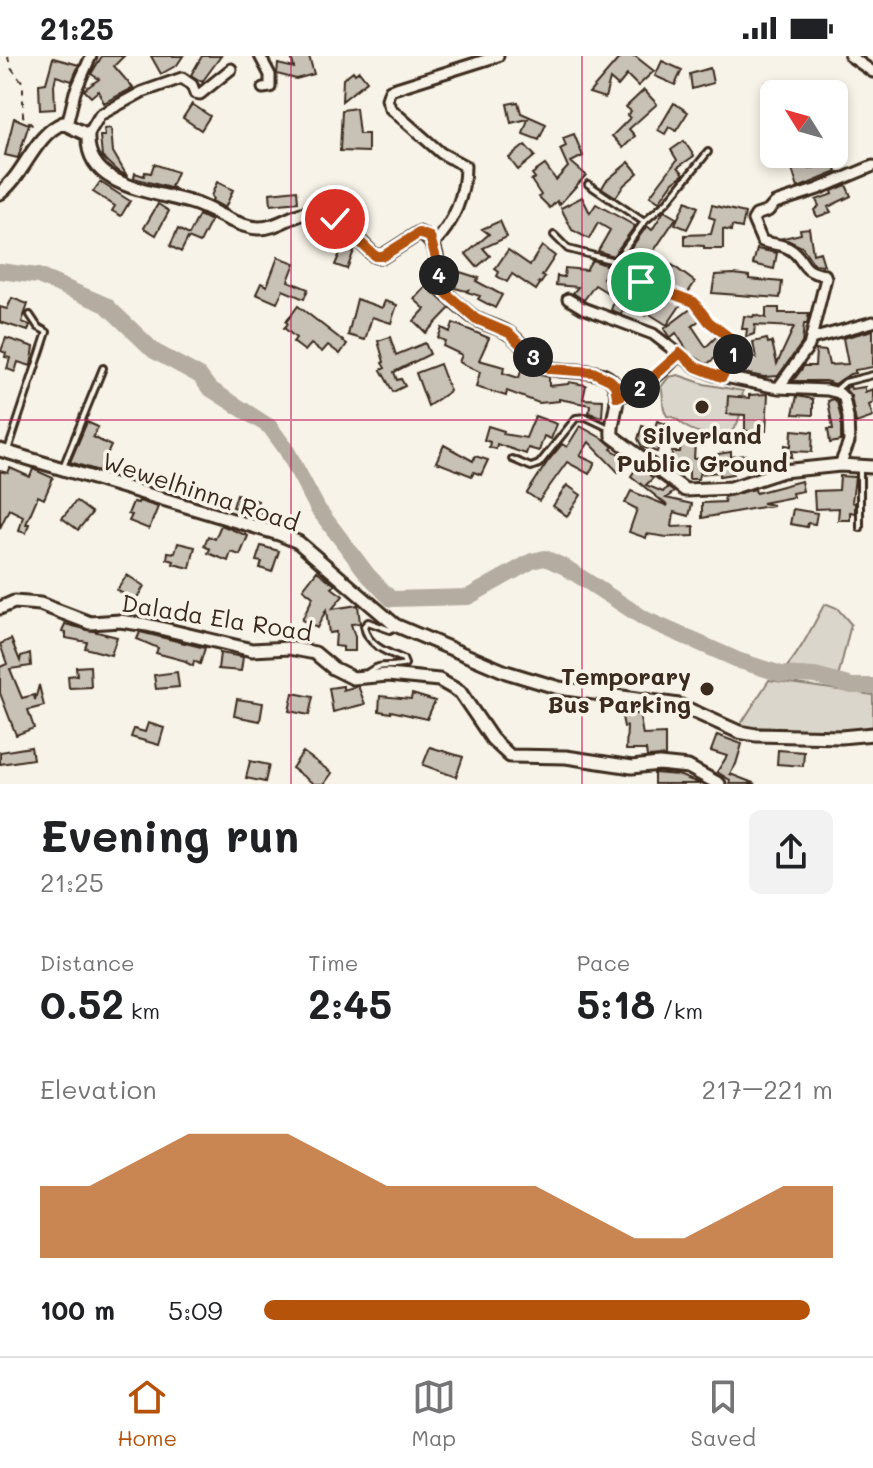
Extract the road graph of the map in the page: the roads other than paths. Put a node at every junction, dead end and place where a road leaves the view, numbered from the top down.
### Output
1 (91, 56) edge
2 (260, 56) edge
3 (498, 56) edge
4 (850, 56) edge
5 (231, 69) dead end
6 (873, 72) edge
7 (263, 88) dead end
8 (67, 125) junction
9 (88, 135) junction
10 (708, 152) dead end
11 (873, 166) edge
12 (588, 184) dead end
13 (0, 193) edge
14 (644, 222) junction
15 (554, 235) dead end
16 (433, 244) junction
17 (614, 261) junction
18 (568, 299) dead end
19 (30, 315) dead end
20 (873, 322) edge
21 (811, 339) junction
22 (680, 353) junction
23 (103, 368) dead end
24 (873, 375) edge
25 (722, 377) junction
26 (778, 388) junction
27 (834, 391) junction
28 (617, 397) junction
29 (611, 430) junction
30 (4, 451) edge
31 (512, 459) dead end
32 (840, 465) junction
33 (860, 467) junction
34 (873, 467) edge
35 (62, 470) junction
36 (860, 528) dead end
37 (0, 608) edge
38 (395, 625) junction
39 (364, 675) junction
40 (873, 734) edge
41 (719, 784) edge

1 - 8 street
2 - 7 street
3 - 16 street
4 - 6 street
5 - 9 street
8 - 9 street
8 - 13 street
9 - 16 street
10 - 14 lane
11 - 21 street
12 - 14 lane
14 - 17 lane
15 - 17 lane
16 - 28 street
17 - 25 lane
18 - 22 street
19 - 30 lane
20 - 21 street
21 - 26 street
22 - 25 street
22 - 28 street
23 - 35 lane
24 - 27 lane
25 - 26 street
26 - 27 street
27 - 32 street
28 - 29 street
29 - 31 lane
29 - 32 street
30 - 35 street, Wewelhinna Road
32 - 33 street
33 - 34 street
33 - 36 lane
35 - 38 street, Wewelhinna Road
37 - 39 street, Dalada Ela Road
38 - 39 lane
38 - 40 street, Wewelhinna Road
39 - 41 street, Dalada Ela Road

